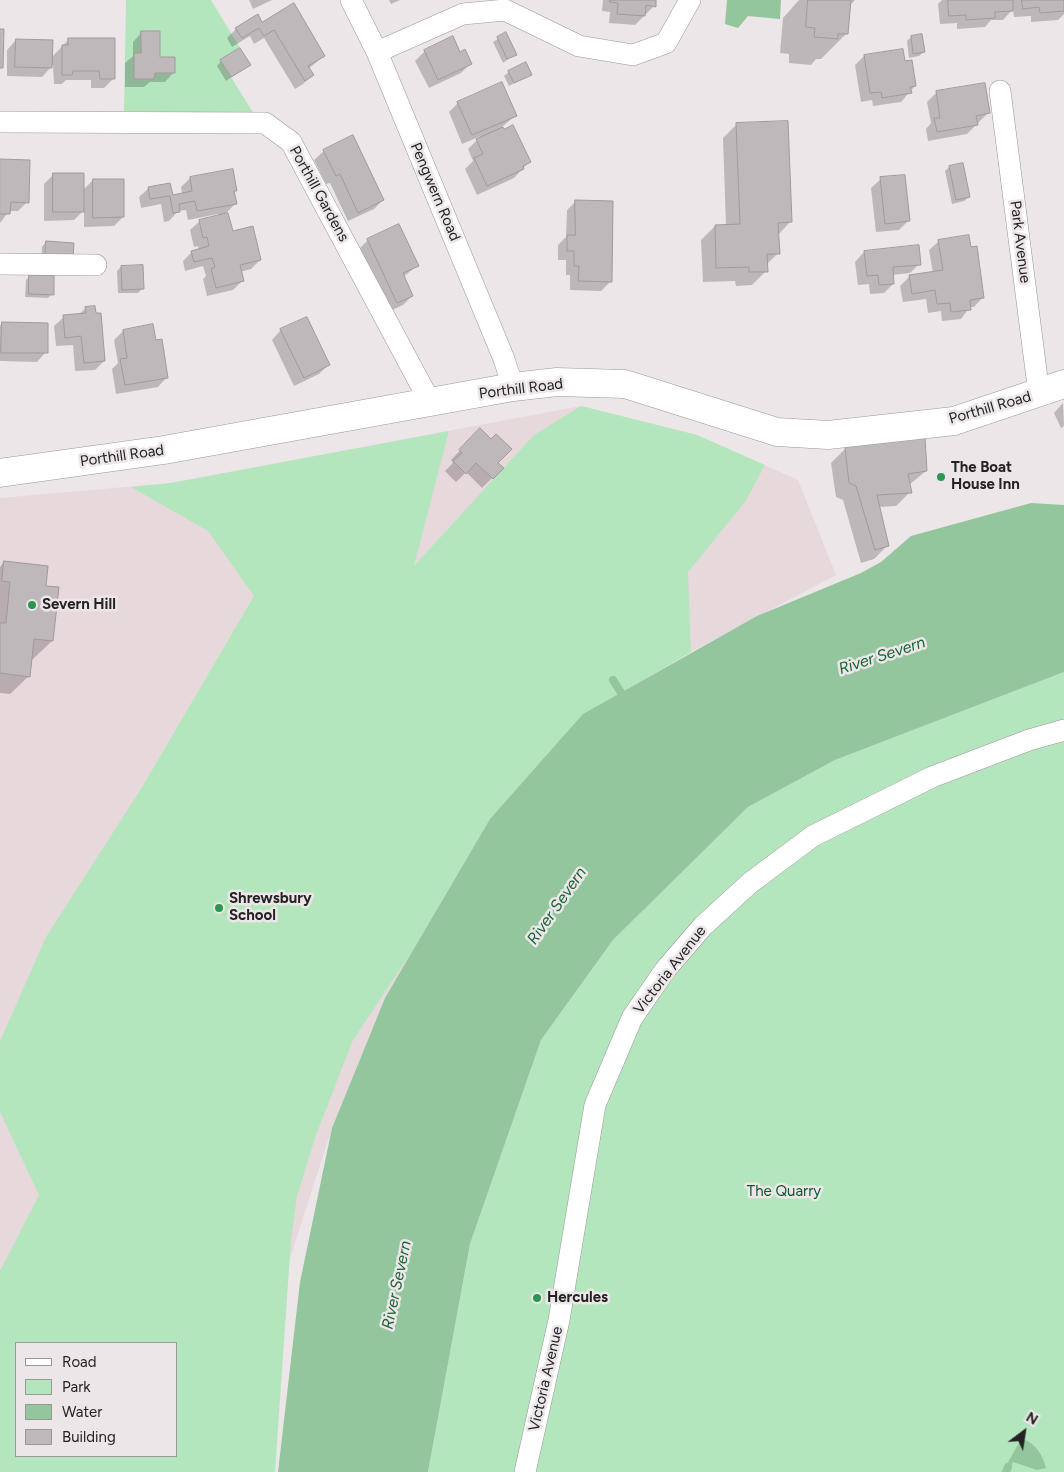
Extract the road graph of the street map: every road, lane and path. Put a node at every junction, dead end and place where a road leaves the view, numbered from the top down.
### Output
1 (351, 0) edge
2 (690, 0) edge
3 (377, 52) junction
4 (1000, 91) dead end
5 (0, 122) edge
6 (0, 264) edge
7 (96, 265) dead end
8 (1064, 384) edge
9 (513, 387) junction
10 (1039, 394) junction
11 (430, 402) junction
12 (0, 473) edge
13 (1064, 730) edge
14 (525, 1472) edge

1 - 3 street, Pengwern Road
2 - 3 street
3 - 9 street, Pengwern Road
4 - 10 street, Park Avenue
5 - 11 street, Porthill Gardens
6 - 7 street
8 - 10 street, Porthill Road
9 - 10 street, Porthill Road
9 - 11 street, Porthill Road
11 - 12 street, Porthill Road
13 - 14 street, Victoria Avenue

